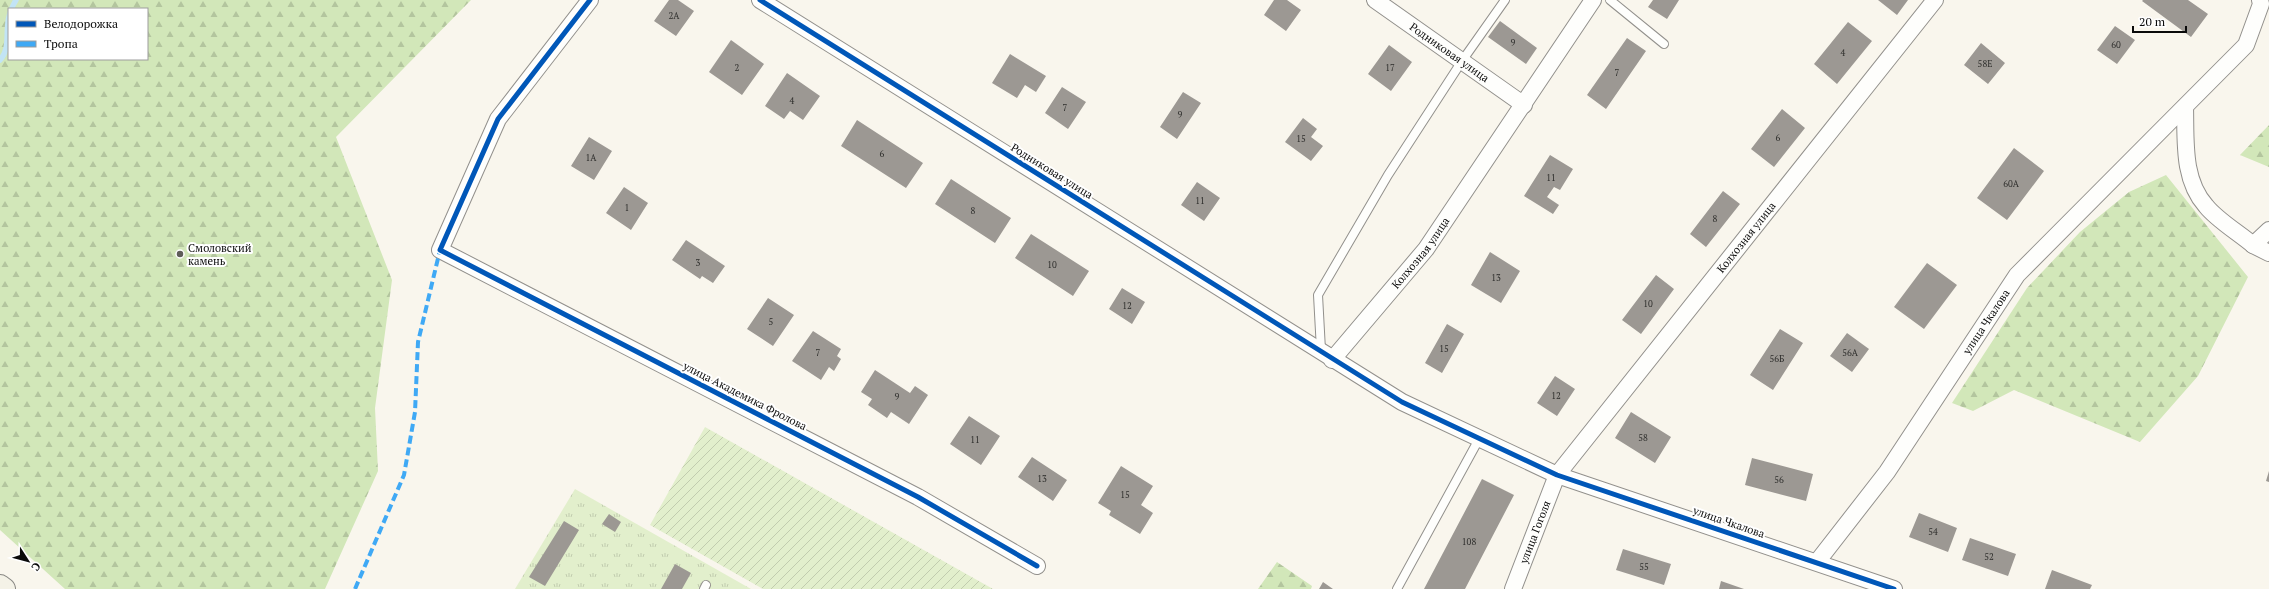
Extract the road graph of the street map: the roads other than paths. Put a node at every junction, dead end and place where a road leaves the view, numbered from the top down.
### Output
1 (590, 0) edge
2 (760, 0) edge
3 (1375, 0) edge
4 (1505, 0) edge
5 (1593, 0) edge
6 (1610, 0) edge
7 (1935, 0) edge
8 (2260, 0) edge
9 (1664, 44) dead end
10 (1462, 61) junction
11 (1524, 105) junction
12 (2185, 106) junction
13 (2269, 230) edge
14 (2253, 245) junction
15 (2269, 253) edge
16 (1327, 355) junction
17 (1479, 439) junction
18 (1558, 475) junction
19 (1817, 562) junction
20 (1037, 566) dead end
21 (0, 586) edge
22 (4, 589) edge
23 (1397, 589) edge
24 (1513, 589) edge
25 (1894, 589) edge

1 - 20 street, улица Академика Фролова
2 - 16 street, Родниковая улица
3 - 10 street, Родниковая улица
4 - 10 lane
5 - 11 street, Колхозная улица
6 - 9 lane
7 - 18 street, Колхозная улица
8 - 12 street, улица Чкалова
10 - 11 street, Родниковая улица
10 - 16 lane
11 - 16 street, Колхозная улица
12 - 14 street
12 - 19 street, улица Чкалова
13 - 14 street
14 - 15 street
16 - 17 street, Родниковая улица
17 - 18 street, улица Чкалова
17 - 23 lane
18 - 19 street, улица Чкалова
18 - 24 street, улица Гоголя
19 - 25 street, улица Чкалова
21 - 22 main road

